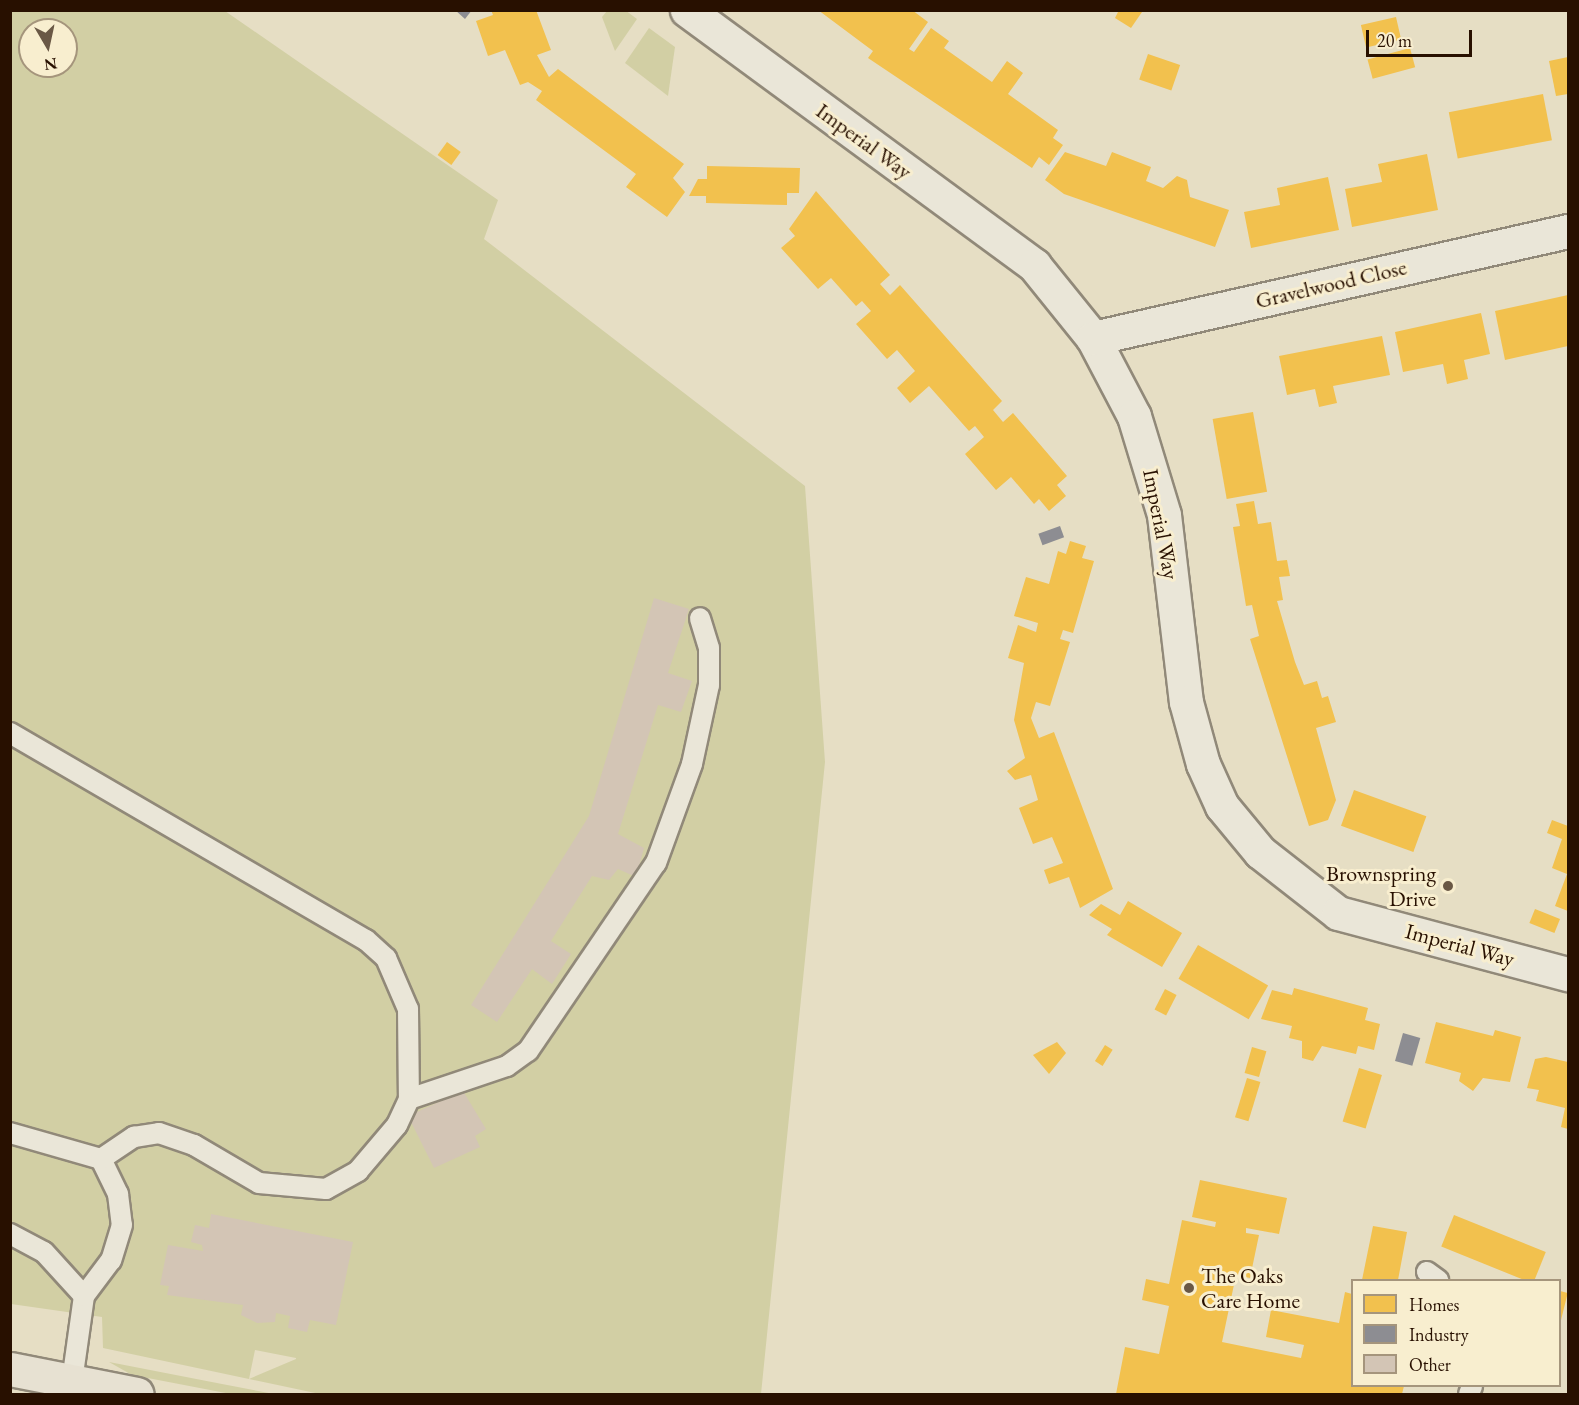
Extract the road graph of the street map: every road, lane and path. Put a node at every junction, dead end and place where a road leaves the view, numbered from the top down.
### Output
1 (687, 10) edge
2 (1569, 231) edge
3 (1093, 338) junction
4 (700, 618) dead end
5 (10, 733) edge
6 (1569, 974) edge
7 (409, 1099) junction
8 (10, 1133) edge
9 (101, 1159) junction
10 (10, 1234) edge
11 (84, 1296) junction
12 (10, 1369) edge
13 (72, 1382) junction
14 (137, 1395) edge

1 - 3 street, Imperial Way
2 - 3 street, Gravelwood Close
3 - 6 street, Imperial Way
4 - 7 lane
5 - 7 lane
7 - 9 lane
8 - 9 lane
9 - 11 lane
10 - 11 lane
11 - 13 lane
12 - 13 highway
13 - 14 highway

